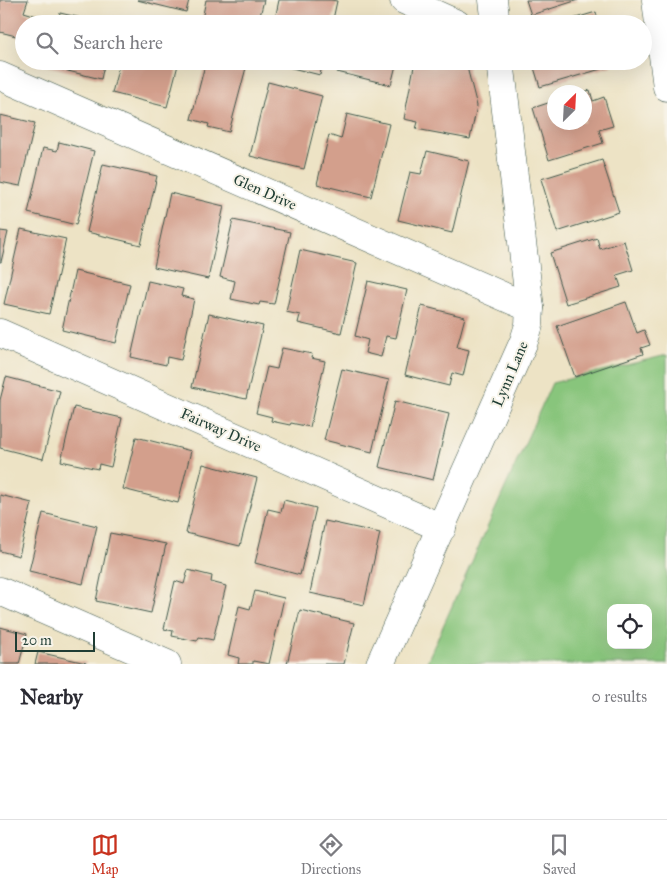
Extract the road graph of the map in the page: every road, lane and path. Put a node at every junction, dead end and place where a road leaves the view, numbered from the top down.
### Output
1 (404, 0) edge
2 (493, 0) edge
3 (656, 0) edge
4 (437, 15) edge
5 (495, 15) edge
6 (501, 70) edge
7 (0, 76) edge
8 (667, 87) edge
9 (530, 308) junction
10 (0, 333) edge
11 (442, 528) junction
12 (0, 591) edge
13 (167, 664) edge
14 (380, 664) edge

1 - 4 lane
2 - 5 lane
3 - 8 lane
6 - 9 lane, Lynn Lane
7 - 9 lane, Glen Drive
9 - 11 lane, Lynn Lane
10 - 11 lane, Fairway Drive
11 - 14 lane, Lynn Lane
12 - 13 lane

